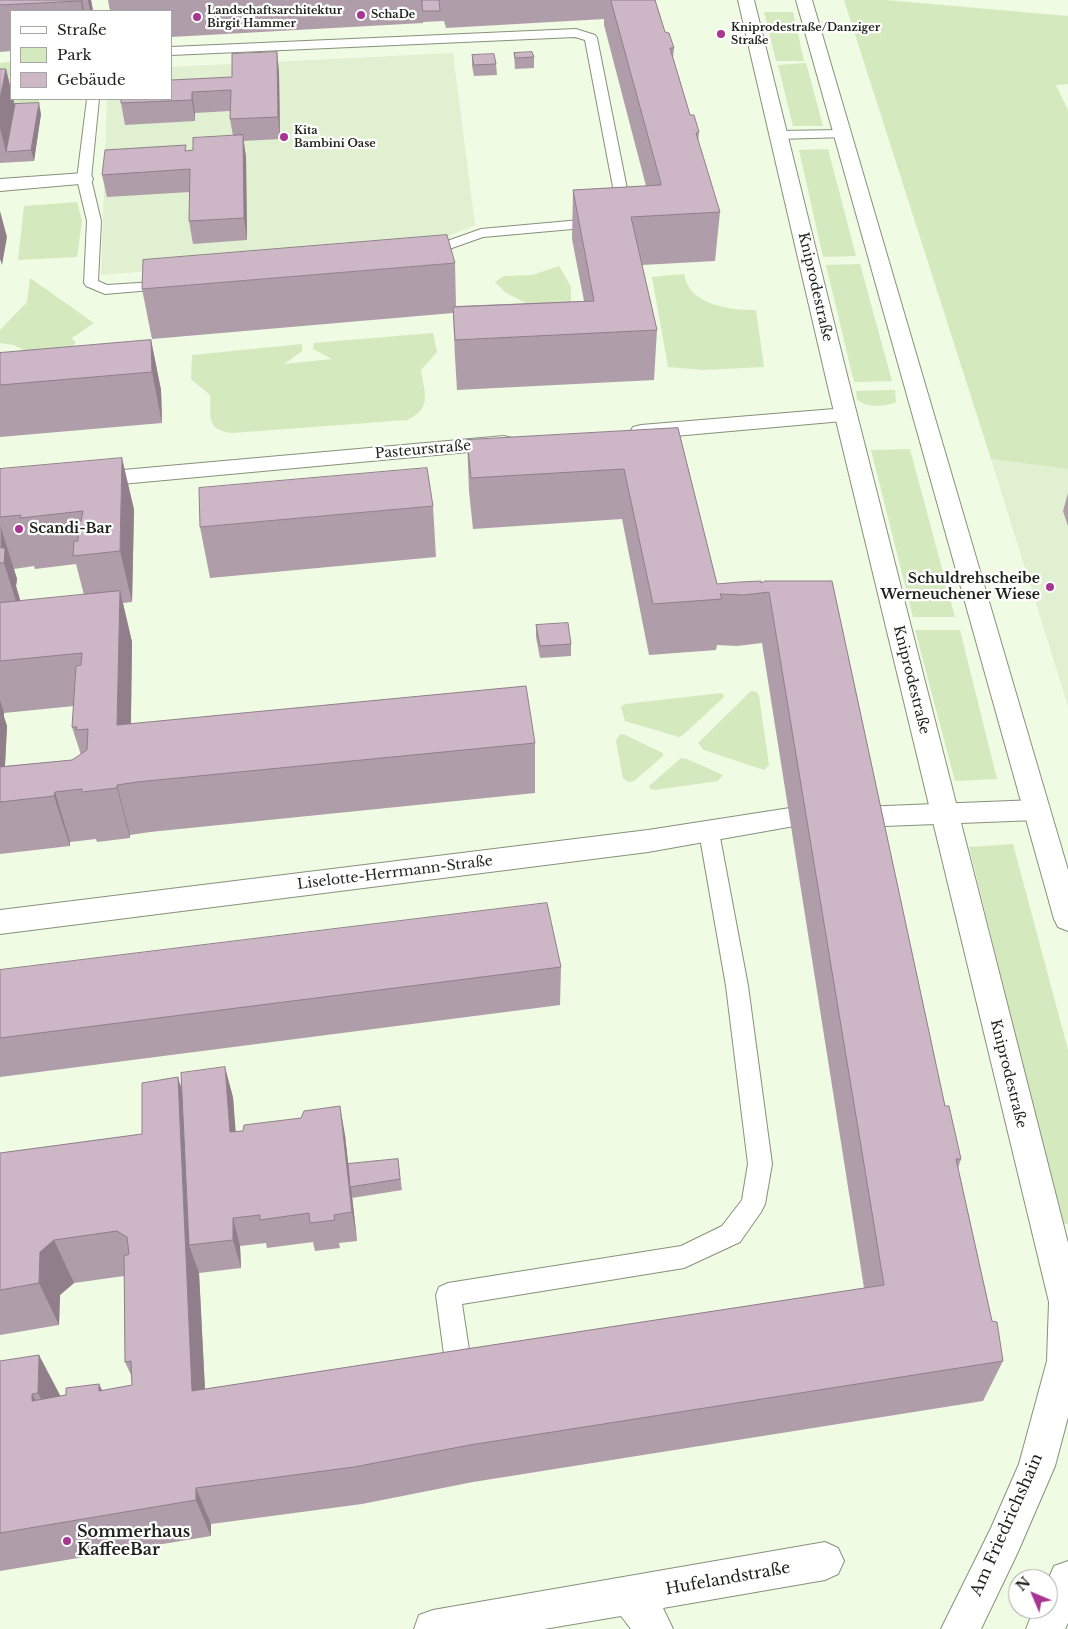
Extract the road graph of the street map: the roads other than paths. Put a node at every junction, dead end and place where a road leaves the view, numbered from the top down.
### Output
1 (746, 0) edge
2 (804, 0) edge
3 (172, 51) edge
4 (93, 100) edge
5 (842, 134) junction
6 (778, 136) junction
7 (84, 179) junction
8 (0, 185) edge
9 (408, 260) edge
10 (183, 284) edge
11 (846, 415) junction
12 (623, 433) edge
13 (527, 441) edge
14 (67, 482) edge
15 (1036, 810) junction
16 (944, 815) junction
17 (860, 817) edge
18 (790, 818) dead end
19 (709, 832) junction
20 (1068, 918) edge
21 (0, 922) edge
22 (1067, 1362) edge
23 (462, 1390) edge
24 (825, 1562) dead end
25 (1068, 1580) edge
26 (631, 1596) junction
27 (433, 1629) edge
28 (654, 1629) edge
29 (960, 1629) edge
30 (1045, 1629) edge

1 - 6 street, Kniprodestraße
2 - 5 street
3 - 9 lane
4 - 7 lane
5 - 6 lane
5 - 15 street
6 - 11 street, Kniprodestraße
7 - 8 street
7 - 10 lane
11 - 12 street
11 - 16 street, Kniprodestraße
13 - 14 street, Pasteurstraße
15 - 16 street
15 - 20 street
16 - 17 street
16 - 22 street, Kniprodestraße
18 - 19 street, Liselotte-Herrmann-Straße
19 - 21 street, Liselotte-Herrmann-Straße
19 - 23 lane
22 - 29 street, Am Friedrichshain
24 - 26 street, Hufelandstraße
25 - 30 street
26 - 27 street, Hufelandstraße
26 - 28 street

